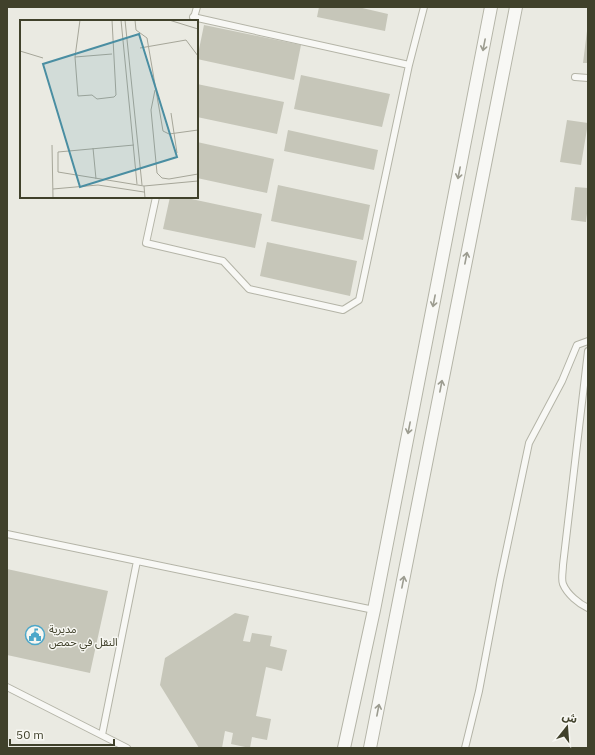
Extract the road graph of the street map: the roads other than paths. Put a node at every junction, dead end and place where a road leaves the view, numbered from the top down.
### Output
1 (197, 7) edge
2 (424, 7) edge
3 (491, 7) edge
4 (516, 7) edge
5 (193, 19) edge
6 (198, 20) edge
7 (409, 65) junction
8 (575, 77) dead end
9 (588, 78) edge
10 (156, 198) edge
11 (588, 341) edge
12 (588, 351) edge
13 (7, 534) edge
14 (137, 561) junction
15 (588, 608) edge
16 (374, 610) junction
17 (7, 687) edge
18 (102, 735) junction
19 (127, 748) edge
20 (344, 748) edge
21 (370, 748) edge
22 (465, 748) edge

1 - 5 lane
2 - 7 lane
3 -> 16 street
21 -> 4 street
6 - 7 lane
7 - 10 lane
8 - 9 lane
11 - 22 lane
12 - 15 lane
13 - 14 lane
14 - 16 lane
14 - 18 lane
16 - 20 street
17 - 18 lane
18 - 19 lane

